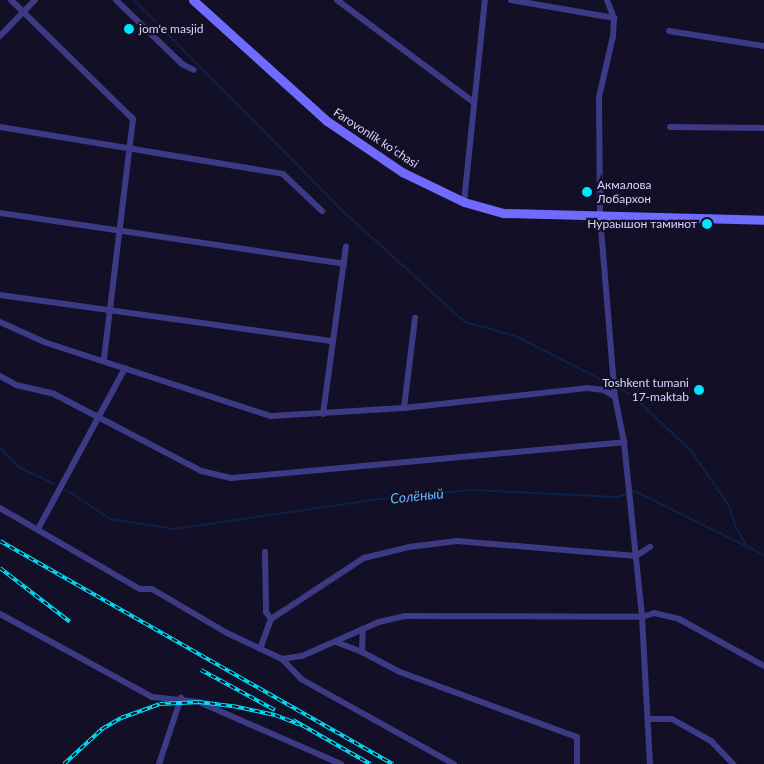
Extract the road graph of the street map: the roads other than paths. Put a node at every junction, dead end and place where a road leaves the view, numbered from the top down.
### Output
1 (11, 0) edge
2 (35, 0) edge
3 (116, 0) edge
4 (193, 0) edge
5 (337, 0) edge
6 (485, 0) edge
7 (511, 0) edge
8 (607, 0) edge
9 (24, 12) junction
10 (614, 18) junction
11 (669, 31) dead end
12 (0, 36) edge
13 (764, 46) edge
14 (194, 70) dead end
15 (472, 101) junction
16 (670, 126) dead end
17 (0, 127) edge
18 (764, 128) edge
19 (131, 148) junction
20 (464, 202) junction
21 (322, 211) dead end
22 (0, 213) edge
23 (600, 216) junction
24 (764, 220) edge
25 (120, 228) junction
26 (346, 247) dead end
27 (344, 264) junction
28 (0, 295) edge
29 (110, 310) junction
30 (414, 318) dead end
31 (0, 322) edge
32 (333, 341) junction
33 (104, 360) junction
34 (125, 368) junction
35 (0, 376) edge
36 (615, 394) junction
37 (404, 408) junction
38 (323, 414) junction
39 (100, 419) junction
40 (624, 442) junction
41 (0, 508) edge
42 (38, 529) junction
43 (650, 548) dead end
44 (265, 552) dead end
45 (636, 556) junction
46 (0, 614) edge
47 (642, 617) junction
48 (271, 619) junction
49 (363, 629) junction
50 (336, 642) junction
51 (260, 649) junction
52 (362, 652) junction
53 (282, 659) junction
54 (764, 666) edge
55 (181, 698) junction
56 (649, 718) junction
57 (159, 764) edge
58 (341, 764) edge
59 (454, 764) edge
60 (576, 764) edge
61 (650, 764) edge
62 (733, 764) edge

1 - 9 street
2 - 9 street
3 - 14 street
4 - 20 street, Farovonlik koʻchasi
5 - 15 street
6 - 15 street
7 - 10 street
8 - 10 street
9 - 12 street
9 - 19 street
10 - 23 street
11 - 13 street
15 - 20 street
16 - 18 street
17 - 19 street
19 - 21 street
19 - 25 street
20 - 23 street, Farovonlik koʻchasi
22 - 25 street
23 - 24 street, Farovonlik koʻchasi
23 - 36 street
25 - 27 street
25 - 29 street
26 - 27 street
27 - 32 street
28 - 29 street
29 - 32 street
29 - 33 street
30 - 37 street
31 - 33 street
32 - 38 street
33 - 34 street
34 - 38 street
34 - 39 street
35 - 39 street
36 - 37 street
36 - 40 street
37 - 38 street
39 - 40 street
39 - 42 street
40 - 45 street
41 - 42 street
42 - 51 street
43 - 45 street
44 - 48 street
45 - 47 street
45 - 48 street
46 - 55 street
47 - 49 street
47 - 54 street
47 - 56 street
48 - 51 street
49 - 50 street
49 - 52 street
50 - 52 street
50 - 53 street
51 - 53 street
52 - 60 street
53 - 59 street
55 - 57 street
55 - 58 street
56 - 61 street
56 - 62 street

